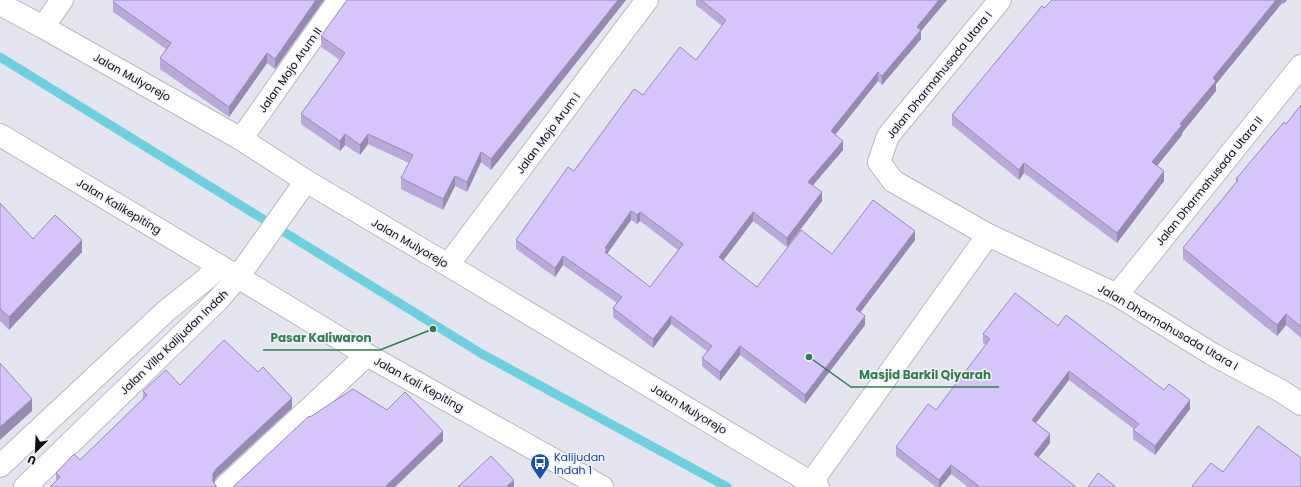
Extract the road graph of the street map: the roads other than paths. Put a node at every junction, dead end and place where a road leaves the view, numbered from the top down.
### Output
1 (62, 0) edge
2 (338, 0) edge
3 (647, 0) edge
4 (1000, 0) edge
5 (0, 4) edge
6 (43, 27) junction
7 (1301, 66) edge
8 (0, 135) edge
9 (242, 139) junction
10 (306, 182) junction
11 (988, 235) junction
12 (448, 265) junction
13 (220, 266) junction
14 (238, 277) junction
15 (1117, 295) junction
16 (367, 355) junction
17 (1301, 404) edge
18 (0, 466) edge
19 (588, 484) edge
20 (815, 485) edge
21 (25, 487) edge
22 (225, 487) edge

1 - 6 street
2 - 9 street, Jalan Mojo Arum II
3 - 12 street, Jalan Mojo Arum I
4 - 11 street, Jalan Dharmahusada Utara I
5 - 6 street, Jalan Mulyorejo
6 - 9 street, Jalan Mulyorejo
7 - 15 street, Jalan Dharmahusada Utara II
8 - 13 street, Jalan Kalikepiting
9 - 10 street, Jalan Mulyorejo
10 - 12 street, Jalan Mulyorejo
10 - 14 street, Jalan Villa Kalijudan Indah
11 - 15 street, Jalan Dharmahusada Utara I
11 - 20 street
12 - 20 street, Jalan Mulyorejo
13 - 14 street, Jalan Kalikepiting
13 - 18 street
14 - 16 street, Jalan Kali Kepiting
14 - 21 street, Jalan Villa Kalijudan Indah
15 - 17 street, Jalan Dharmahusada Utara I
16 - 19 street, Jalan Kali Kepiting
16 - 22 street

